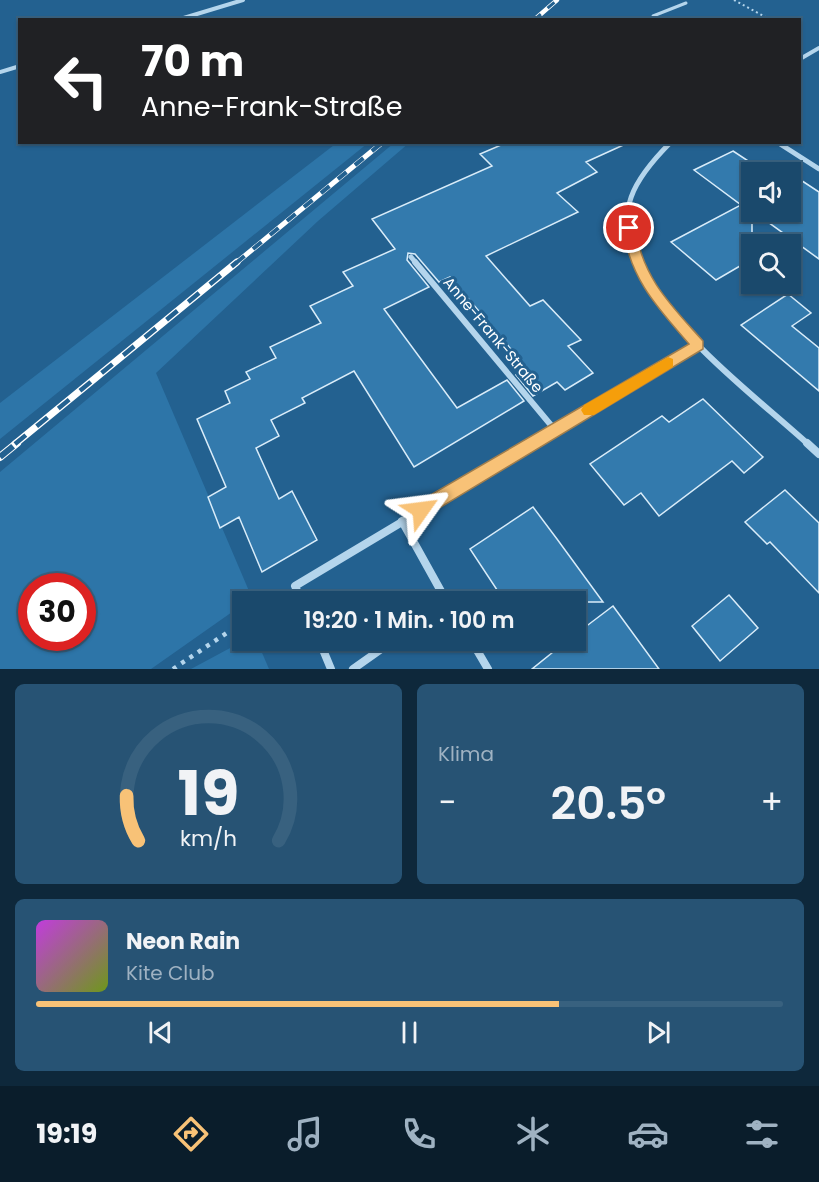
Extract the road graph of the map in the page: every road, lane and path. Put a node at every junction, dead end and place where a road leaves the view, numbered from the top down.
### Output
1 (243, 0) edge
2 (734, 0) edge
3 (686, 3) dead end
4 (184, 18) edge
5 (657, 18) edge
6 (767, 18) edge
7 (819, 48) edge
8 (801, 58) edge
9 (18, 67) edge
10 (0, 72) edge
11 (669, 144) edge
12 (780, 144) edge
13 (819, 169) edge
14 (411, 257) dead end
15 (698, 345) junction
16 (555, 430) junction
17 (819, 454) edge
18 (402, 521) junction
19 (297, 591) edge
20 (441, 591) edge
21 (232, 629) edge
22 (324, 651) edge
23 (378, 651) edge
24 (477, 651) edge
25 (173, 669) edge
26 (331, 669) edge
27 (352, 669) edge
28 (488, 669) edge

1 - 4 street
2 - 6 path
3 - 5 lane
7 - 8 street
9 - 10 street
11 - 15 street
12 - 13 street
14 - 16 street, Anne-Frank-Straße
15 - 16 street
15 - 17 street
16 - 18 street
18 - 19 street
18 - 20 street
21 - 25 path
22 - 26 street
23 - 27 street
24 - 28 street

